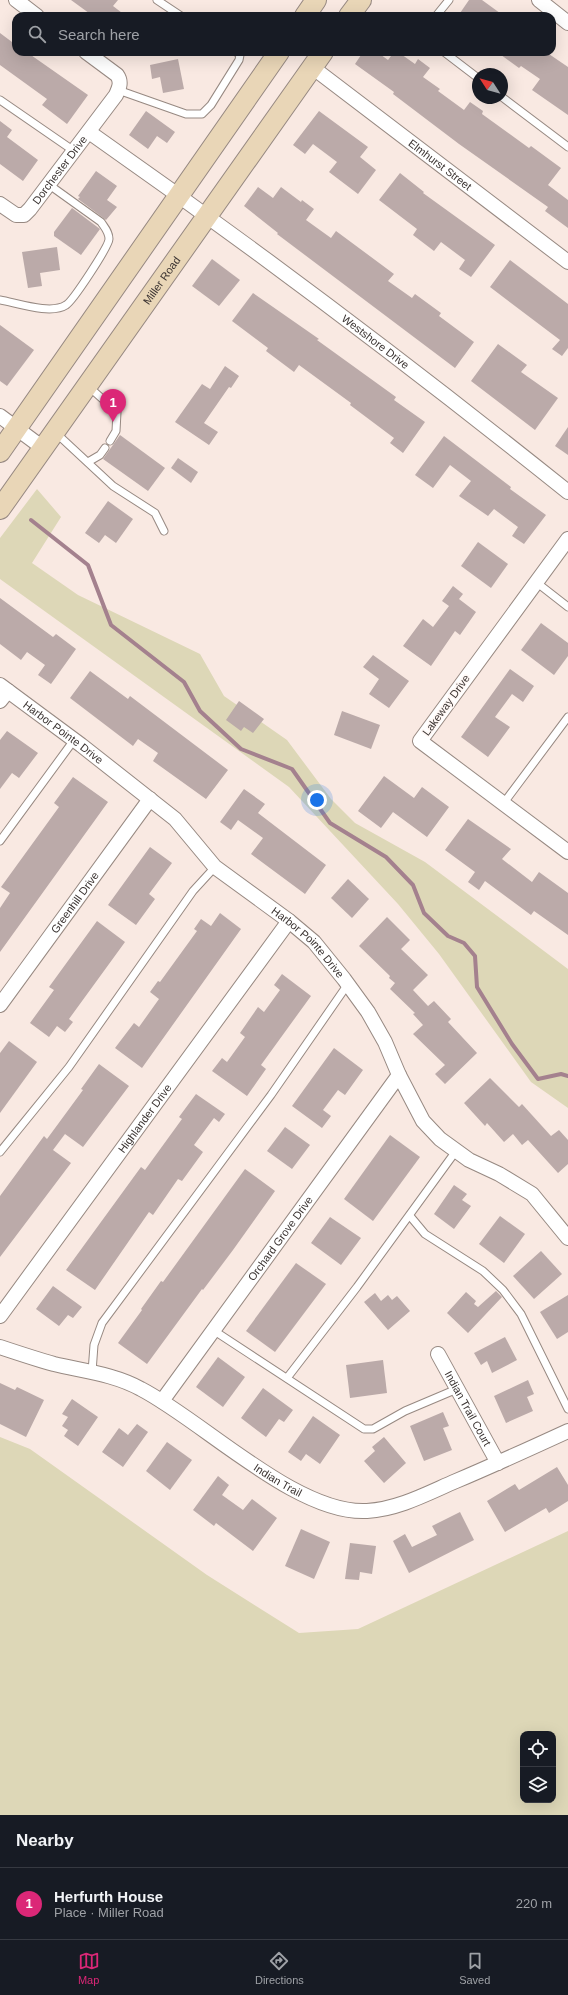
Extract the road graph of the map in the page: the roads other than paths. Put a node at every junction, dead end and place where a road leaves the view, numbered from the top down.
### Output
1 (16, 0) edge
2 (157, 0) edge
3 (316, 0) edge
4 (361, 0) edge
5 (449, 0) edge
6 (539, 0) edge
7 (32, 12) edge
8 (175, 12) edge
9 (308, 12) edge
10 (352, 12) edge
11 (439, 12) edge
12 (554, 12) edge
13 (556, 13) edge
14 (568, 23) edge
15 (91, 56) edge
16 (240, 56) edge
17 (276, 56) edge
18 (449, 56) edge
19 (318, 60) edge
20 (472, 73) edge
21 (118, 90) junction
22 (0, 100) edge
23 (508, 101) edge
24 (89, 132) junction
25 (568, 146) edge
26 (74, 151) junction
27 (48, 184) junction
28 (179, 195) junction
29 (0, 204) edge
30 (207, 215) junction
31 (568, 262) edge
32 (0, 300) edge
33 (99, 312) junction
34 (127, 329) junction
35 (87, 386) junction
36 (0, 416) edge
37 (22, 421) junction
38 (49, 440) junction
39 (110, 441) dead end
40 (105, 448) dead end
41 (0, 452) edge
42 (88, 462) junction
43 (568, 492) edge
44 (0, 509) edge
45 (164, 531) dead end
46 (568, 539) edge
47 (536, 582) junction
48 (568, 607) edge
49 (2, 693) edge
50 (568, 717) edge
51 (74, 740) junction
52 (150, 799) junction
53 (503, 804) junction
54 (0, 841) edge
55 (568, 852) edge
56 (215, 867) junction
57 (289, 921) junction
58 (348, 984) junction
59 (0, 1005) edge
60 (399, 1075) junction
61 (456, 1151) junction
62 (0, 1152) edge
63 (410, 1216) junction
64 (568, 1238) edge
65 (0, 1316) edge
66 (213, 1330) junction
67 (0, 1346) edge
68 (438, 1354) dead end
69 (92, 1372) junction
70 (287, 1378) junction
71 (457, 1389) junction
72 (162, 1401) junction
73 (568, 1409) edge
74 (568, 1431) edge
75 (498, 1463) junction

1 - 7 street
2 - 8 lane
3 - 9 main road
4 - 10 main road
5 - 11 lane
6 - 12 street
13 - 14 street
15 - 21 street
16 - 21 lane
17 - 28 main road
18 - 20 lane
19 - 30 main road, Miller Road
19 - 31 street, Elmhurst Street
21 - 24 street
22 - 26 lane
23 - 25 lane
24 - 26 street, Dorchester Drive
24 - 28 street, Dorchester Drive
26 - 27 street, Dorchester Drive
27 - 29 street, Dorchester Drive
27 - 32 lane
28 - 30 street, Westshore Drive
28 - 33 main road
30 - 34 main road, Miller Road
30 - 43 street, Westshore Drive
33 - 34 main road
33 - 37 main road
34 - 35 main road, Miller Road
35 - 38 main road, Miller Road
35 - 39 lane
36 - 37 street
37 - 38 main road
37 - 41 main road
38 - 42 lane
38 - 44 main road, Miller Road
40 - 42 lane
42 - 45 lane
46 - 47 street, Lakeway Drive
47 - 48 lane
47 - 53 street, Lakeway Drive
49 - 51 street, Harbor Pointe Drive
50 - 53 lane
51 - 52 street, Harbor Pointe Drive
51 - 54 lane
52 - 56 street, Harbor Pointe Drive
52 - 59 street, Greenhill Drive
53 - 55 street, Lakeway Drive
56 - 57 street, Harbor Pointe Drive
56 - 62 lane
57 - 58 street, Harbor Pointe Drive
57 - 65 street, Highlander Drive
58 - 60 street, Harbor Pointe Drive
58 - 69 lane
60 - 61 street, Harbor Pointe Drive
60 - 66 street, Orchard Grove Drive
61 - 63 lane
61 - 64 street, Harbor Pointe Drive
63 - 70 lane
63 - 73 lane
66 - 70 lane
66 - 72 street, Orchard Grove Drive
67 - 69 street, Indian Trail
68 - 71 street, Indian Trail Court
69 - 72 street, Indian Trail
70 - 71 lane
71 - 75 street, Indian Trail Court
72 - 75 street, Indian Trail
74 - 75 street, Indian Trail

